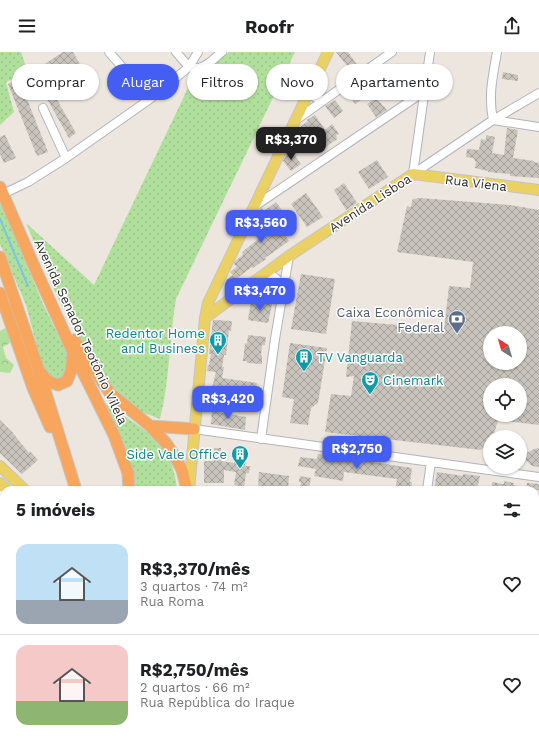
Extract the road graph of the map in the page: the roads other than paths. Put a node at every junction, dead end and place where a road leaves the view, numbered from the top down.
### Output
1 (109, 52) edge
2 (176, 52) edge
3 (198, 52) edge
4 (222, 52) edge
5 (328, 52) edge
6 (392, 52) edge
7 (430, 52) edge
8 (497, 52) edge
9 (119, 64) edge
10 (191, 64) edge
11 (208, 64) edge
12 (322, 64) edge
13 (428, 64) edge
14 (187, 65) edge
15 (187, 69) edge
16 (179, 75) edge
17 (539, 93) edge
18 (328, 97) edge
19 (149, 100) edge
20 (305, 100) edge
21 (324, 100) edge
22 (412, 100) edge
23 (424, 100) edge
24 (43, 108) dead end
25 (296, 120) junction
26 (493, 120) junction
27 (539, 127) edge
28 (66, 158) junction
29 (413, 174) junction
30 (265, 185) junction
31 (1, 190) edge
32 (539, 190) edge
33 (277, 191) junction
34 (255, 206) junction
35 (289, 256) junction
36 (0, 258) edge
37 (266, 273) junction
38 (283, 289) junction
39 (0, 293) edge
40 (50, 302) junction
41 (205, 318) junction
42 (73, 352) junction
43 (39, 371) junction
44 (150, 426) junction
45 (194, 430) junction
46 (261, 439) junction
47 (431, 462) junction
48 (0, 466) edge
49 (70, 472) junction
50 (539, 478) edge
51 (21, 486) edge
52 (75, 486) edge
53 (129, 486) edge
54 (187, 486) edge
55 (188, 486) edge
56 (428, 486) edge

1 - 9 street
2 - 14 street
3 - 10 street
4 - 11 street
5 - 12 main road
6 - 18 street
7 - 13 street
8 - 26 street
15 - 16 street
17 - 26 street, Avenida Lisboa
19 - 28 street
20 - 25 main road
21 - 25 street
22 - 33 street
23 - 29 street
24 - 28 street
25 - 30 main road
26 - 27 street
26 - 29 street, Avenida Lisboa
28 - 31 street
29 - 32 main road, Rua Viena
29 - 35 main road, Avenida Lisboa
30 - 33 street
30 - 34 main road
31 - 40 highway, Avenida Senador Teotônio Vilela
33 - 34 street
34 - 41 main road
35 - 37 main road, Avenida Lisboa
35 - 38 street
36 - 43 highway
37 - 38 street
37 - 41 main road, Avenida Lisboa
38 - 46 street
39 - 49 highway
40 - 42 highway, Avenida Senador Teotônio Vilela
40 - 44 highway
41 - 45 main road
42 - 43 highway
42 - 53 highway, Avenida Senador Teotônio Vilela
43 - 49 highway
44 - 45 highway
44 - 54 highway
45 - 46 street
45 - 55 main road
46 - 47 street
47 - 50 street
47 - 56 street
48 - 51 main road
49 - 52 highway

